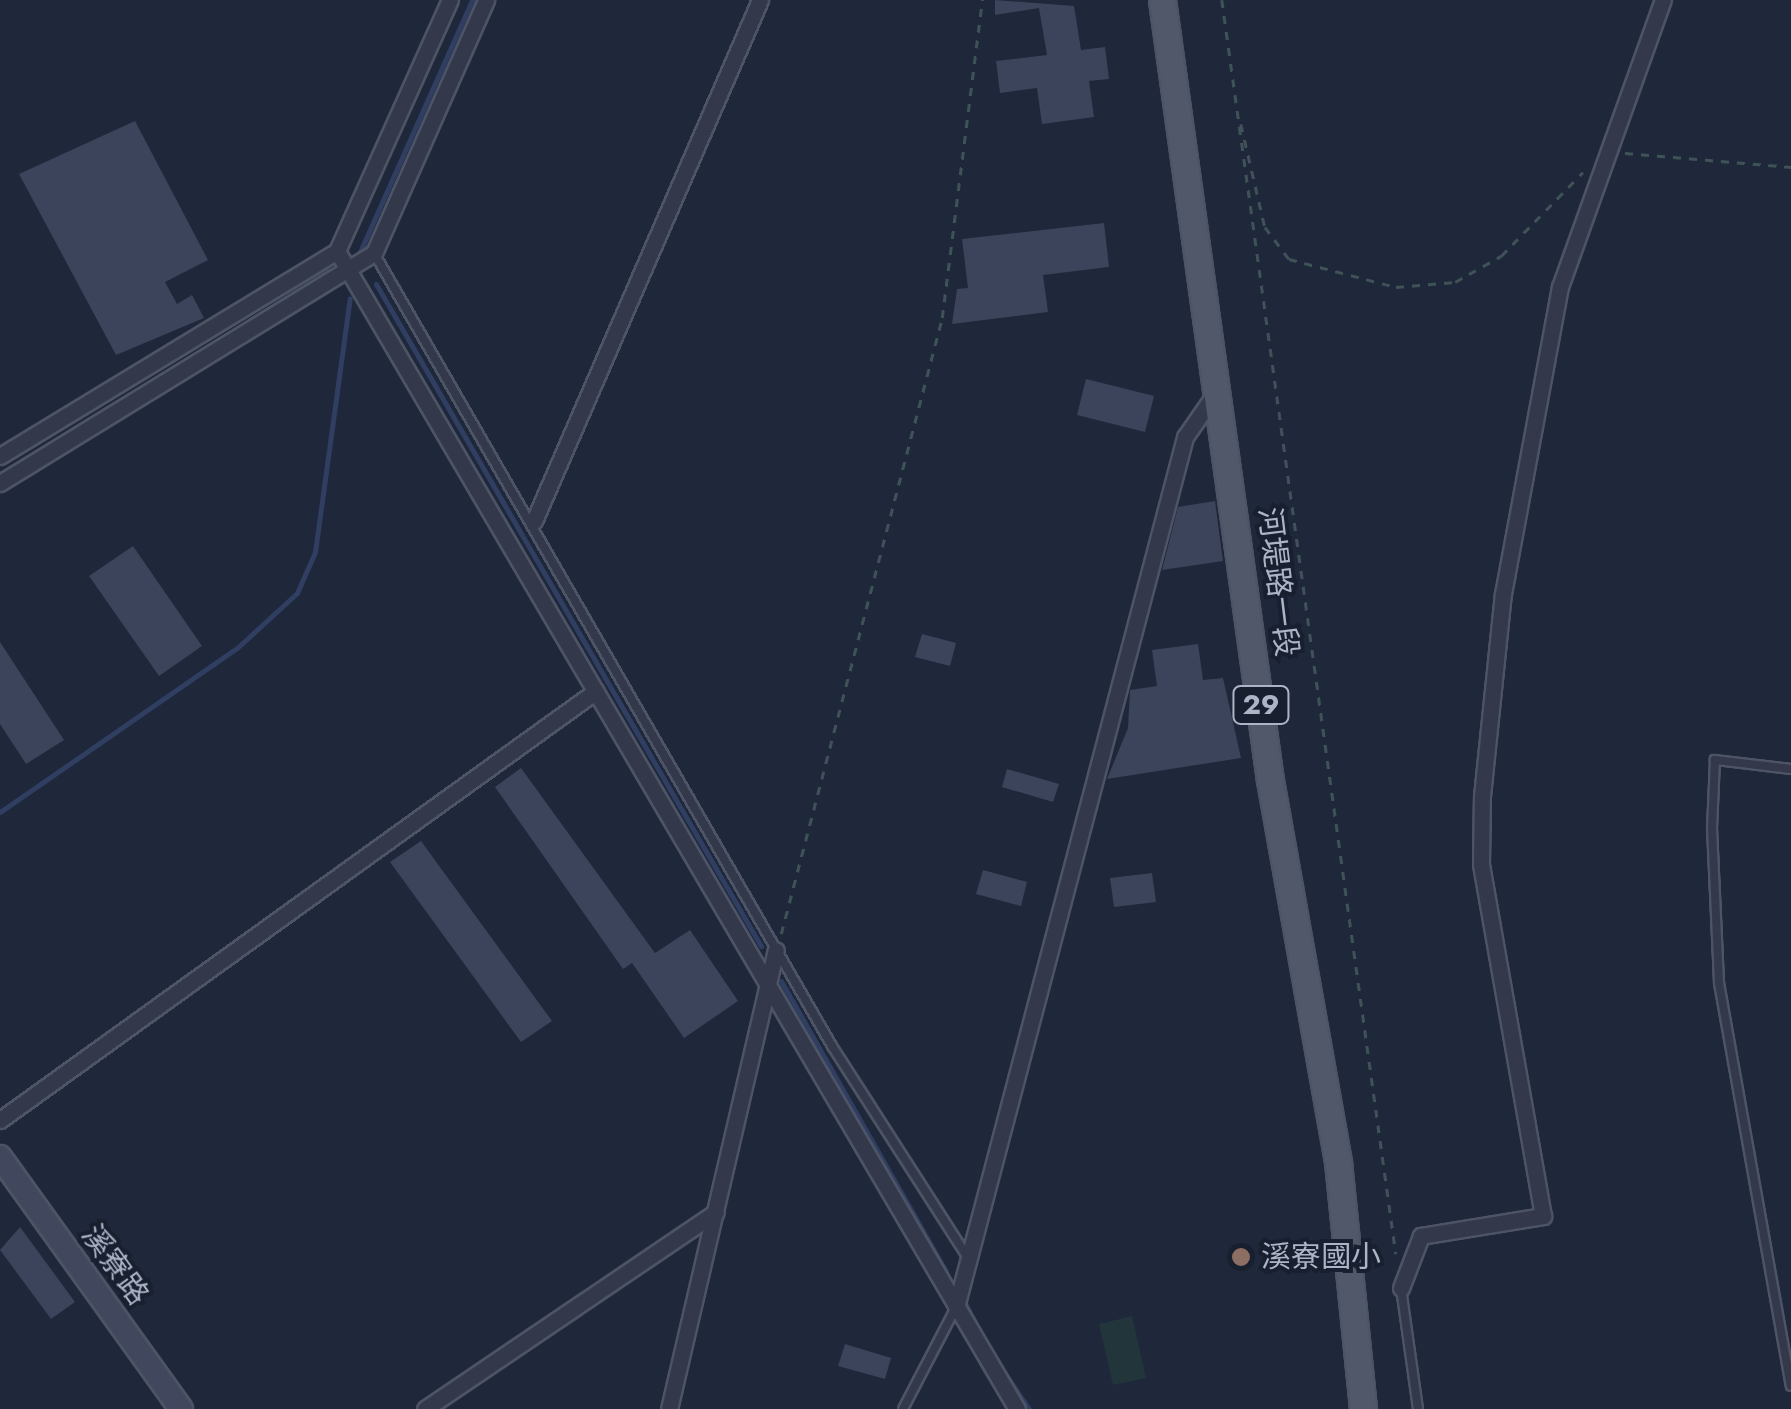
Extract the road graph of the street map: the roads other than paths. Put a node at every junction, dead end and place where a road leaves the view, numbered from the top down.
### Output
1 (450, 0) edge
2 (486, 0) edge
3 (760, 0) edge
4 (1162, 0) edge
5 (1663, 0) edge
6 (337, 251) junction
7 (374, 253) junction
8 (349, 270) junction
9 (1221, 386) junction
10 (0, 456) edge
11 (0, 484) edge
12 (534, 521) junction
13 (596, 691) junction
14 (1791, 770) edge
15 (776, 950) junction
16 (767, 987) junction
17 (0, 1120) edge
18 (0, 1157) edge
19 (716, 1212) junction
20 (970, 1262) junction
21 (1400, 1288) joint
22 (956, 1307) junction
23 (1791, 1386) edge
24 (181, 1409) edge
25 (425, 1409) edge
26 (668, 1409) edge
27 (903, 1409) edge
28 (1016, 1409) edge
29 (1363, 1409) edge
30 (1418, 1409) edge

1 - 6 street
2 - 7 street
3 - 12 street
4 - 9 main road, 河堤路一段 / 29
5 - 21 street
6 - 8 street
6 - 10 street
7 - 8 street
7 - 12 lane
8 - 11 street
8 - 13 street
9 - 20 street
9 - 29 main road, 河堤路一段 / 29
12 - 15 lane
13 - 16 street
13 - 17 street
14 - 23 lane
15 - 16 street
15 - 20 lane
16 - 19 street
16 - 22 street
18 - 24 street, 溪寮路
19 - 25 street
19 - 26 street
20 - 22 street
21 - 30 lane
22 - 27 lane
22 - 28 street

